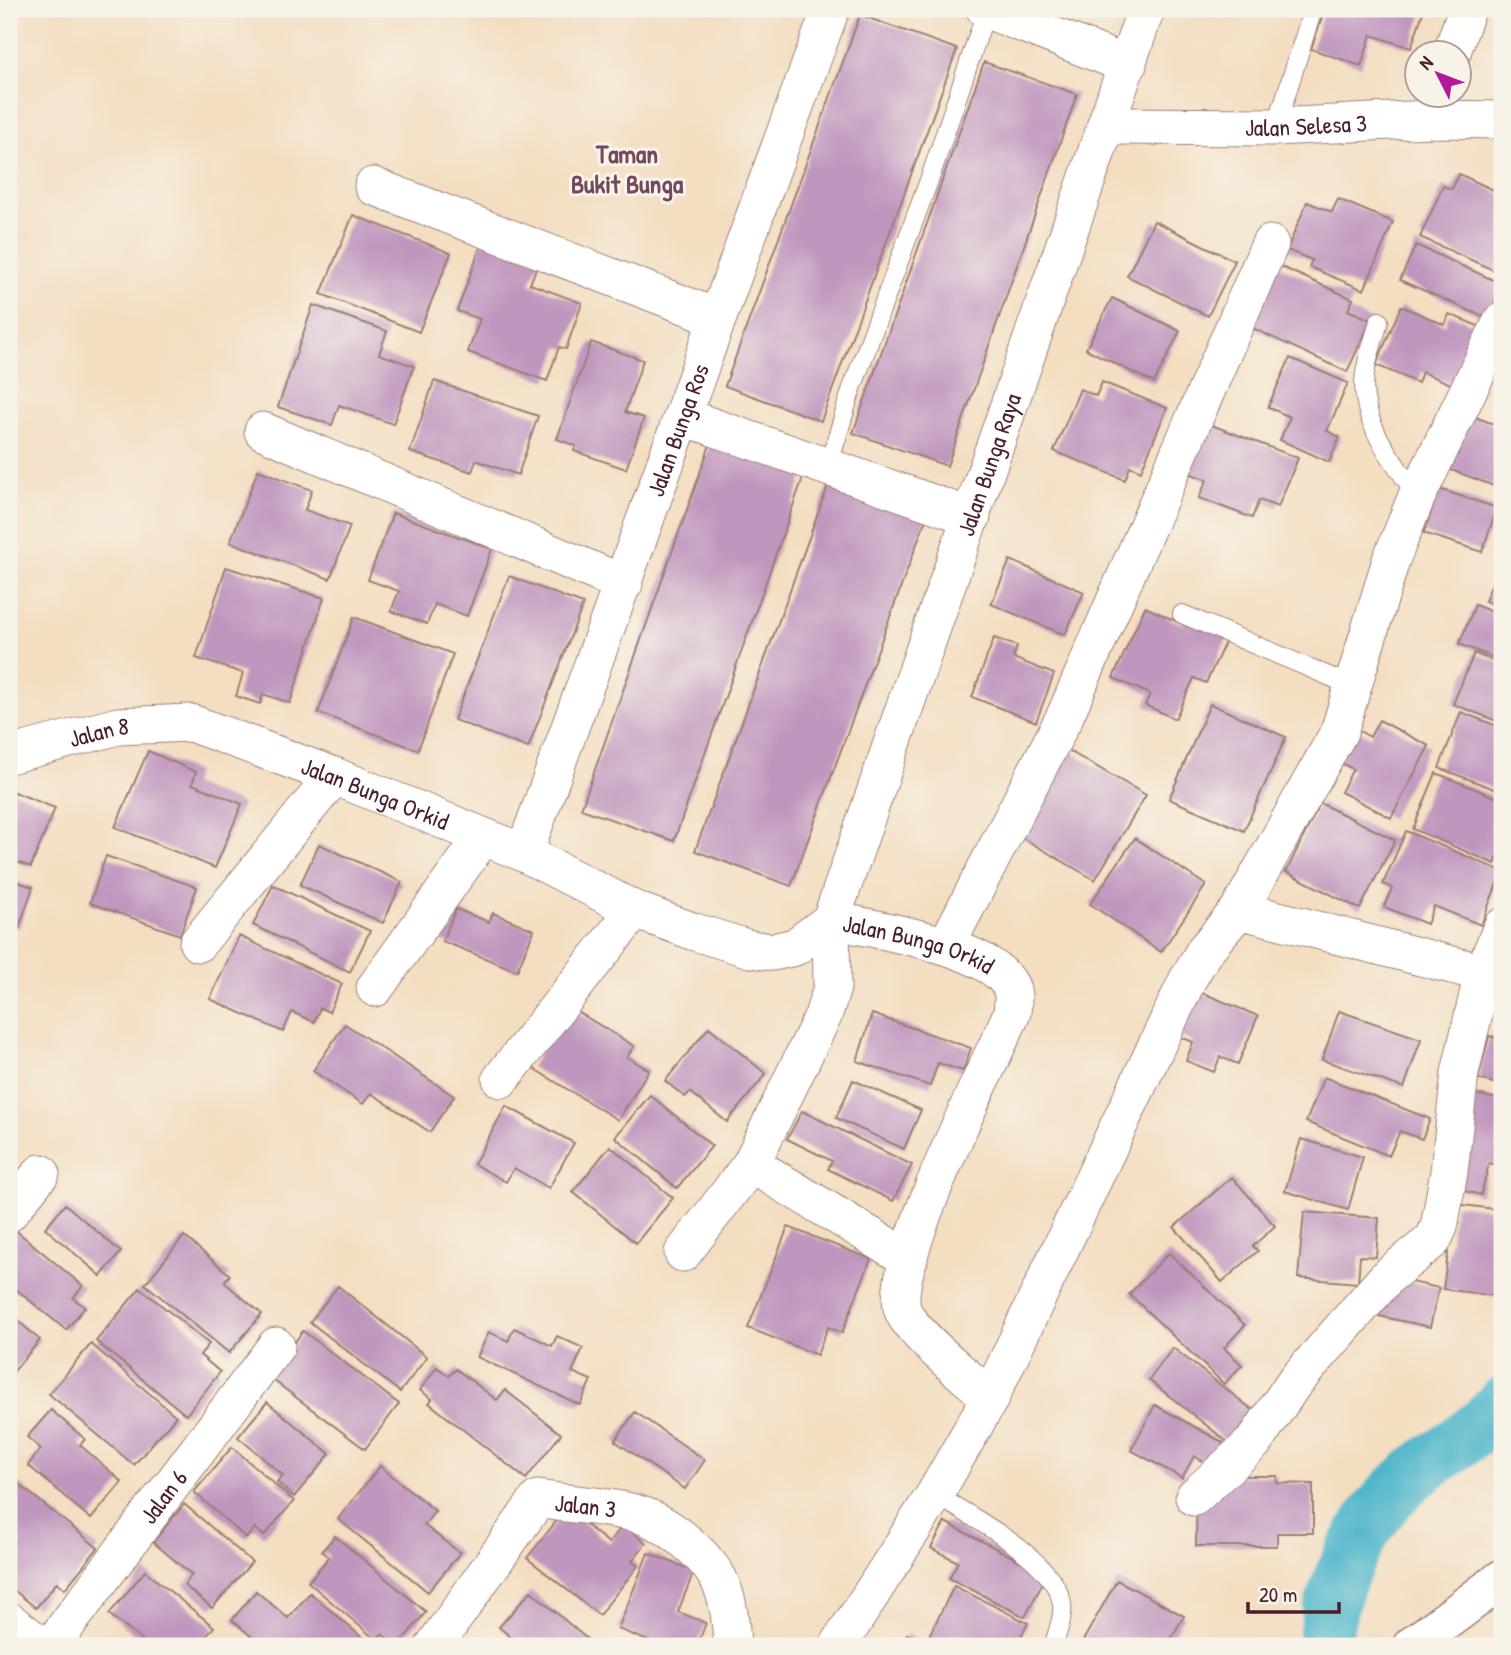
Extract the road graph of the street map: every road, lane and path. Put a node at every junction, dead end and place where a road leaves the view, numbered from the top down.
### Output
1 (831, 9) edge
2 (986, 9) edge
3 (1146, 9) edge
4 (1313, 9) edge
5 (1467, 9) edge
6 (1457, 38) edge
7 (1128, 65) junction
8 (1426, 108) edge
9 (1439, 108) edge
10 (1502, 120) edge
11 (1108, 126) junction
12 (1276, 128) junction
13 (373, 186) dead end
14 (1270, 244) dead end
15 (716, 317) junction
16 (1379, 321) dead end
17 (1502, 321) edge
18 (684, 417) junction
19 (262, 431) dead end
20 (828, 467) junction
21 (1417, 496) junction
22 (972, 517) junction
23 (624, 584) junction
24 (1182, 614) dead end
25 (1352, 686) junction
26 (191, 723) joint
27 (9, 755) edge
28 (334, 776) junction
29 (484, 837) junction
30 (524, 853) junction
31 (635, 910) junction
32 (1239, 910) junction
33 (831, 920) junction
34 (1502, 927) edge
35 (198, 943) dead end
36 (946, 946) junction
37 (1483, 973) junction
38 (375, 988) dead end
39 (501, 1079) dead end
40 (751, 1164) junction
41 (41, 1173) dead end
42 (9, 1213) edge
43 (683, 1254) dead end
44 (909, 1259) junction
45 (276, 1346) dead end
46 (990, 1398) junction
47 (935, 1494) junction
48 (1194, 1497) dead end
49 (1502, 1579) edge
50 (9, 1621) edge
51 (42, 1646) edge
52 (51, 1646) edge
53 (434, 1646) edge
54 (732, 1646) edge
55 (838, 1646) edge
56 (1053, 1646) edge
57 (1412, 1646) edge

1 - 15 street, Jalan Bunga Ros
2 - 7 street
2 - 20 lane
3 - 7 street, Jalan Bunga Raya
4 - 12 lane
5 - 6 street
7 - 11 street, Jalan Bunga Raya
8 - 12 street, Jalan Selesa 3
9 - 10 street, Jalan Selesa 3
11 - 12 street, Jalan Selesa 3
11 - 22 street, Jalan Bunga Raya
13 - 15 street
14 - 36 street
15 - 18 street, Jalan Bunga Ros
16 - 21 lane
17 - 21 street
18 - 20 street
18 - 23 street, Jalan Bunga Ros
19 - 23 street
20 - 22 street
21 - 25 street
22 - 33 street, Jalan Bunga Raya
23 - 30 street, Jalan Bunga Ros
24 - 25 lane
25 - 32 street
26 - 27 street, Jalan 8
26 - 28 street, Jalan Bunga Orkid
28 - 29 street, Jalan Bunga Orkid
28 - 35 street
29 - 30 street, Jalan Bunga Orkid
29 - 38 street
30 - 31 street, Jalan Bunga Orkid
31 - 33 street, Jalan Bunga Orkid
31 - 39 street
32 - 37 street
32 - 46 street
33 - 36 street, Jalan Bunga Orkid
33 - 40 street
34 - 37 street
36 - 44 street, Jalan Bunga Orkid
37 - 48 street
40 - 43 street
40 - 44 street
41 - 42 street
44 - 46 street, Jalan Bunga Orkid
45 - 52 street, Jalan 6
46 - 47 street
47 - 55 street
47 - 56 lane
49 - 57 main road
50 - 51 street
53 - 54 street, Jalan 3

